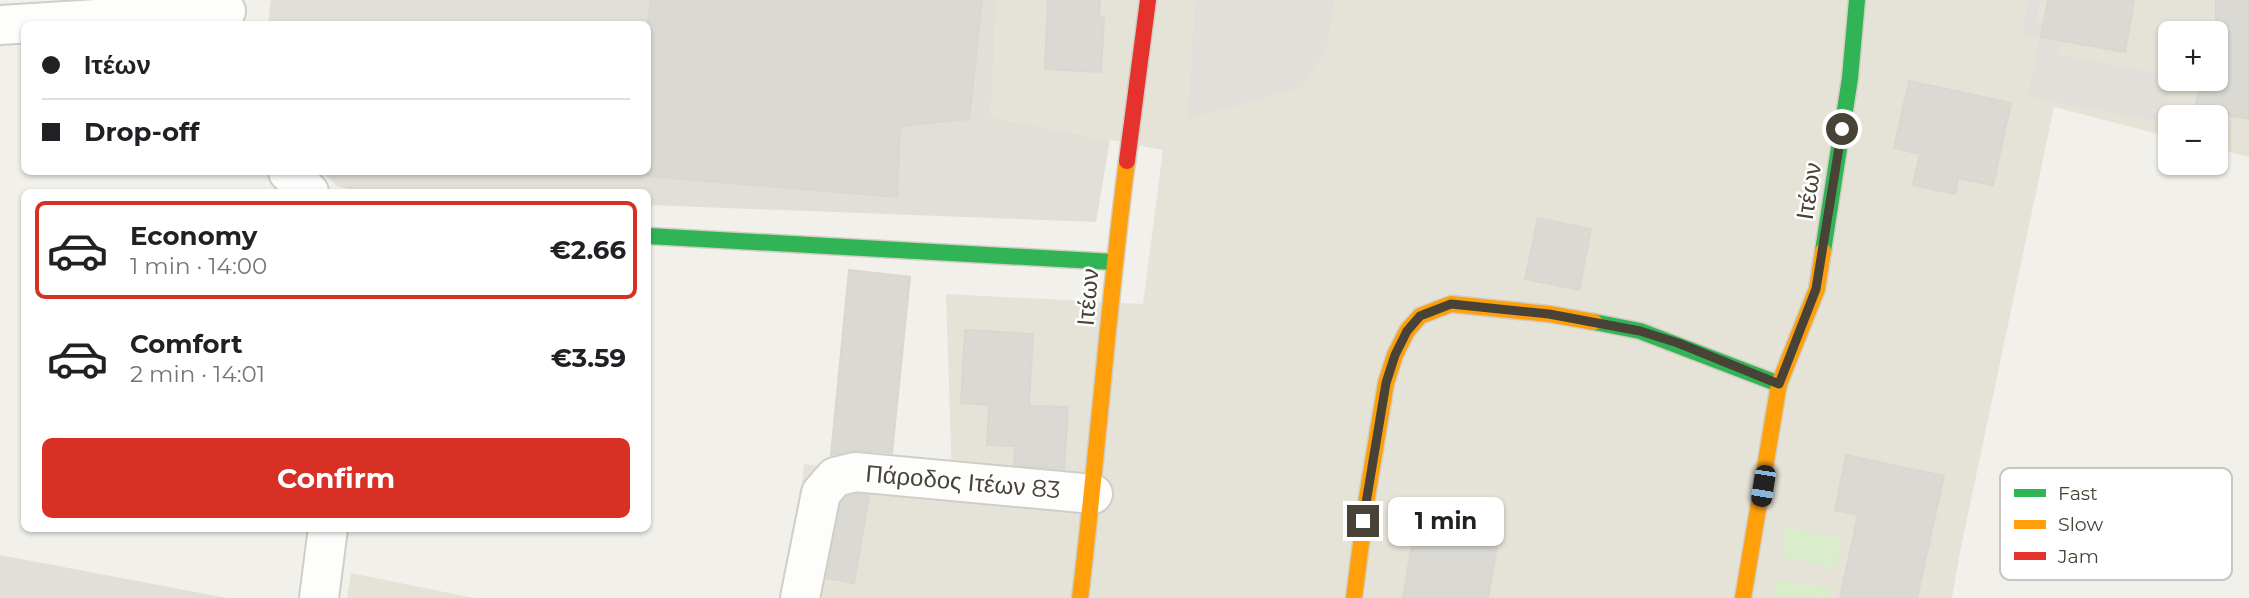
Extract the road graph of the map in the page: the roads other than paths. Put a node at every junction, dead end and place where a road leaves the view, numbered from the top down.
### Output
1 (1148, 0) edge
2 (1857, 0) edge
3 (226, 12) edge
4 (70, 21) edge
5 (21, 24) edge
6 (0, 25) edge
7 (291, 175) edge
8 (306, 189) edge
9 (651, 236) edge
10 (1114, 262) junction
11 (1779, 384) junction
12 (1093, 494) junction
13 (327, 532) edge
14 (319, 598) edge
15 (800, 598) edge
16 (1080, 598) edge
17 (1354, 598) edge
18 (1743, 598) edge

1 - 10 street, Ιτέων
2 - 11 street, Ιτέων
3 - 4 street
5 - 6 street
7 - 8 street
9 - 10 street
10 - 12 street, Ιτέων
11 - 17 street
11 - 18 street, Ιτέων
12 - 15 street, Πάροδος Ιτέων 83
12 - 16 street, Ιτέων
13 - 14 street

